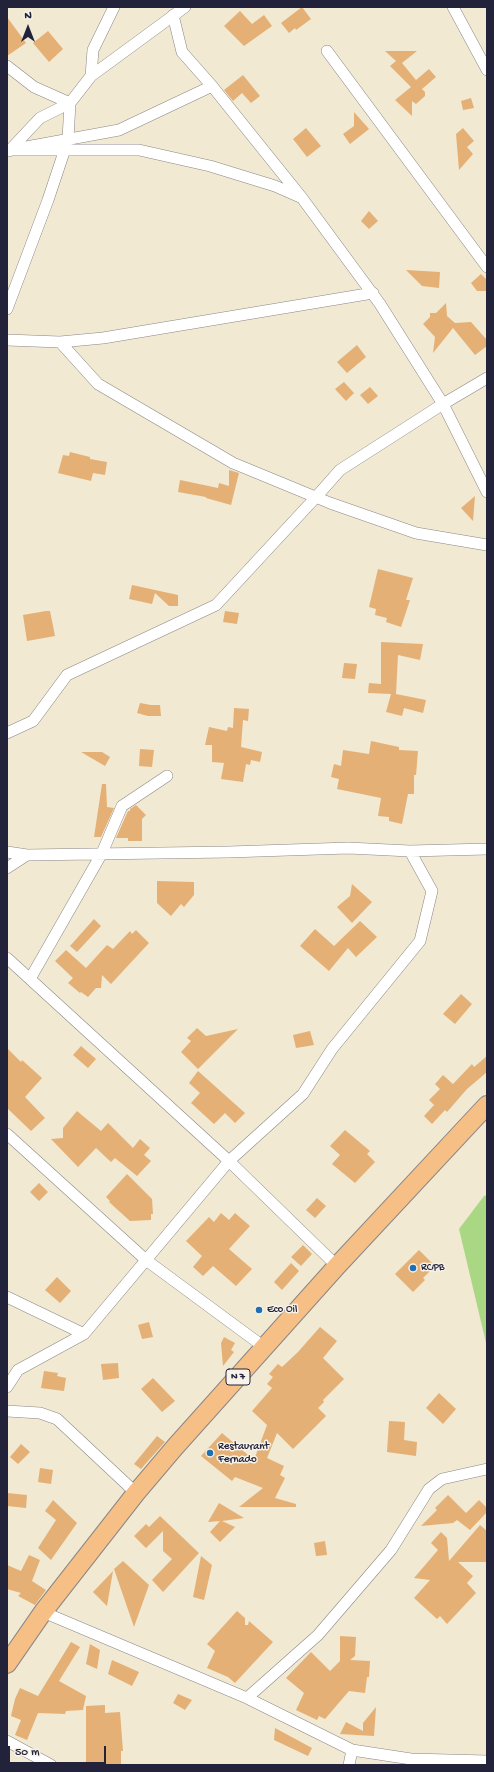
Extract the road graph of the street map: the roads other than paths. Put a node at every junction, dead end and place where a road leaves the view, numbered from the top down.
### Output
1 (114, 7) edge
2 (185, 7) edge
3 (453, 7) edge
4 (173, 15) junction
5 (327, 51) dead end
6 (7, 66) edge
7 (487, 70) edge
8 (91, 76) junction
9 (212, 86) junction
10 (70, 103) junction
11 (68, 139) junction
12 (8, 151) edge
13 (64, 152) junction
14 (302, 198) junction
15 (487, 267) edge
16 (373, 293) junction
17 (7, 309) edge
18 (7, 340) edge
19 (60, 342) junction
20 (487, 378) edge
21 (443, 404) junction
22 (487, 492) edge
23 (317, 496) junction
24 (487, 544) edge
25 (7, 733) edge
26 (167, 776) dead end
27 (487, 849) edge
28 (410, 851) junction
29 (7, 852) edge
30 (102, 853) junction
31 (27, 855) junction
32 (7, 868) edge
33 (7, 958) edge
34 (30, 979) junction
35 (487, 1105) edge
36 (7, 1134) edge
37 (229, 1161) junction
38 (146, 1260) junction
39 (337, 1266) junction
40 (7, 1297) edge
41 (84, 1334) junction
42 (264, 1346) junction
43 (7, 1387) edge
44 (7, 1411) edge
45 (487, 1469) edge
46 (136, 1493) junction
47 (43, 1612) junction
48 (7, 1664) edge
49 (247, 1698) junction
50 (7, 1741) edge
51 (352, 1750) junction
52 (487, 1761) edge
53 (52, 1765) edge
54 (349, 1765) edge

1 - 8 street
2 - 4 street
3 - 7 street
4 - 8 street
4 - 9 street
5 - 15 street
6 - 10 street
8 - 10 street
9 - 11 street
9 - 14 street
10 - 11 street
10 - 12 street
11 - 12 street
11 - 13 street
12 - 13 street
13 - 14 street
13 - 17 street
14 - 16 street
16 - 19 street
16 - 21 street
18 - 19 street
19 - 23 street
20 - 21 street
21 - 22 street
21 - 23 street
23 - 24 street
23 - 25 street
26 - 30 street
27 - 28 street
28 - 30 street
28 - 37 street
29 - 31 street
30 - 31 street
30 - 34 street
31 - 32 street
33 - 34 street
34 - 37 street
35 - 39 highway, N 7
36 - 38 street
37 - 38 street
37 - 39 street
38 - 41 street
38 - 42 street
39 - 42 highway, N 7
40 - 41 street
41 - 43 street
42 - 46 highway, N 7
44 - 46 street
45 - 49 street
46 - 47 highway, N 7
47 - 48 highway, N 7
47 - 49 street
49 - 51 street
50 - 53 street
51 - 52 street
51 - 54 street

